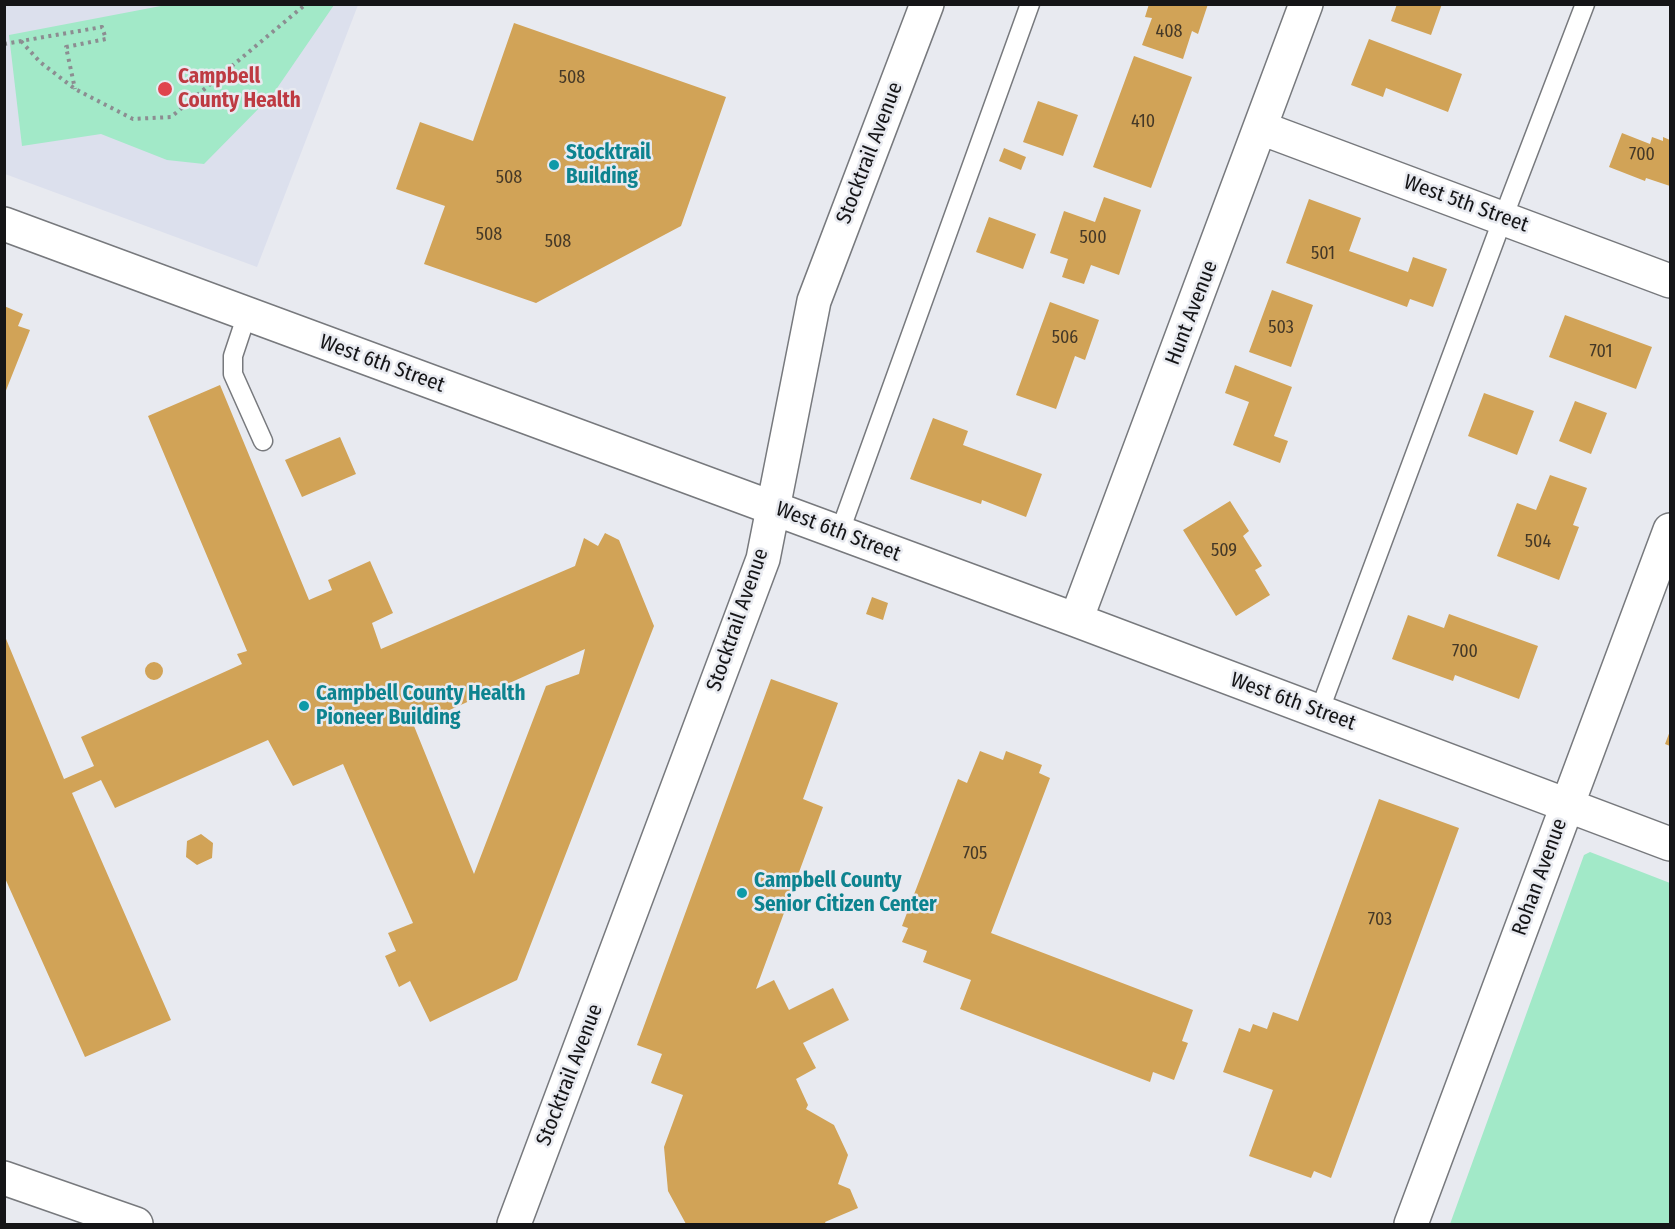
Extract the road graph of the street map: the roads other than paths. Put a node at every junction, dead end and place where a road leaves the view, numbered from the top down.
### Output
1 (927, 4) edge
2 (1030, 4) edge
3 (1306, 4) edge
4 (1585, 4) edge
5 (1261, 128) junction
6 (1503, 218) junction
7 (4, 224) edge
8 (1671, 281) edge
9 (247, 314) junction
10 (263, 441) dead end
11 (773, 508) junction
12 (1671, 530) edge
13 (839, 534) junction
14 (1076, 620) junction
15 (1319, 712) junction
16 (1567, 805) junction
17 (1671, 844) edge
18 (4, 1178) edge
19 (136, 1224) edge
20 (514, 1224) edge
21 (1412, 1224) edge

1 - 11 street, Stocktrail Avenue
2 - 13 lane
3 - 5 street, Hunt Avenue
4 - 6 lane
5 - 6 street, West 5th Street
5 - 14 street, Hunt Avenue
6 - 8 street, West 5th Street
6 - 15 lane
7 - 9 street, West 6th Street
9 - 10 lane
9 - 11 street, West 6th Street
11 - 13 street, West 6th Street
11 - 20 street, Stocktrail Avenue
12 - 16 street, Rohan Avenue
13 - 14 street, West 6th Street
14 - 15 street, West 6th Street
15 - 16 street, West 6th Street
16 - 17 street, West 6th Street
16 - 21 street, Rohan Avenue
18 - 19 street

